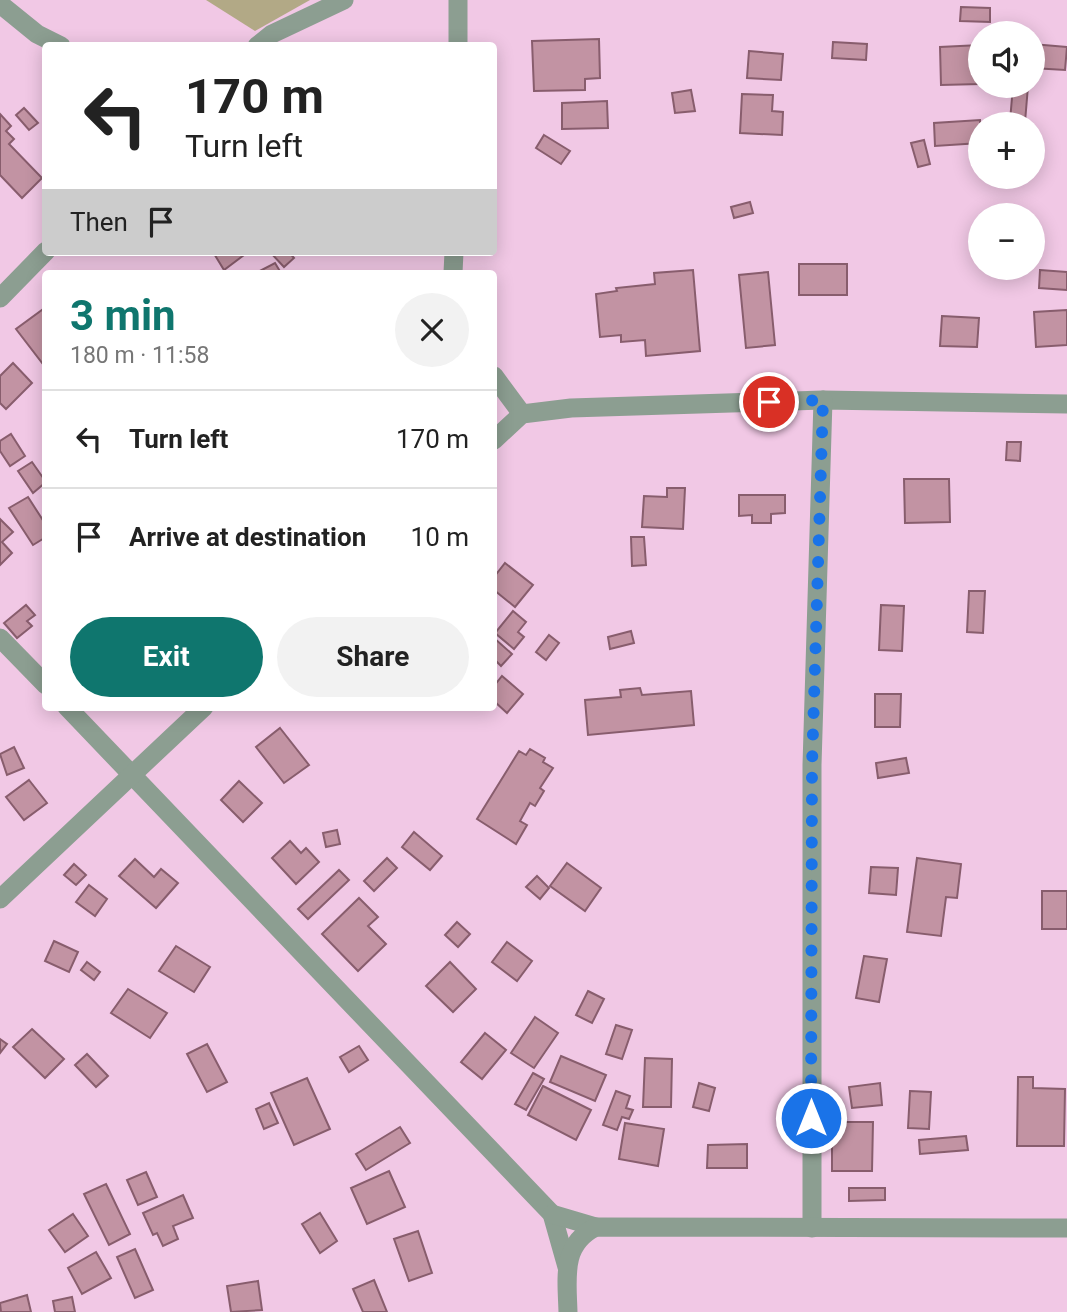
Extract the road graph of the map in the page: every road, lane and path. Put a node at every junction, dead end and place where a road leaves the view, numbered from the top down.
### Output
1 (344, 0) edge
2 (458, 0) edge
3 (0, 4) edge
4 (53, 42) edge
5 (262, 42) edge
6 (458, 42) edge
7 (42, 255) edge
8 (0, 298) edge
9 (497, 380) edge
10 (823, 400) junction
11 (1067, 404) edge
12 (522, 414) junction
13 (497, 437) edge
14 (0, 638) edge
15 (42, 681) edge
16 (71, 711) edge
17 (200, 711) edge
18 (132, 775) junction
19 (0, 899) edge
20 (552, 1214) junction
21 (596, 1227) junction
22 (812, 1228) junction
23 (1067, 1228) edge
24 (567, 1267) junction
25 (568, 1312) edge

1 - 5 street
2 - 6 street
3 - 4 street
7 - 8 street
9 - 12 street
10 - 11 street
10 - 12 street
10 - 22 street
12 - 13 street
14 - 15 street
16 - 18 street
17 - 18 street
18 - 19 street
18 - 20 street
20 - 21 street
20 - 24 street
21 - 22 street
21 - 24 street
22 - 23 street
24 - 25 street

